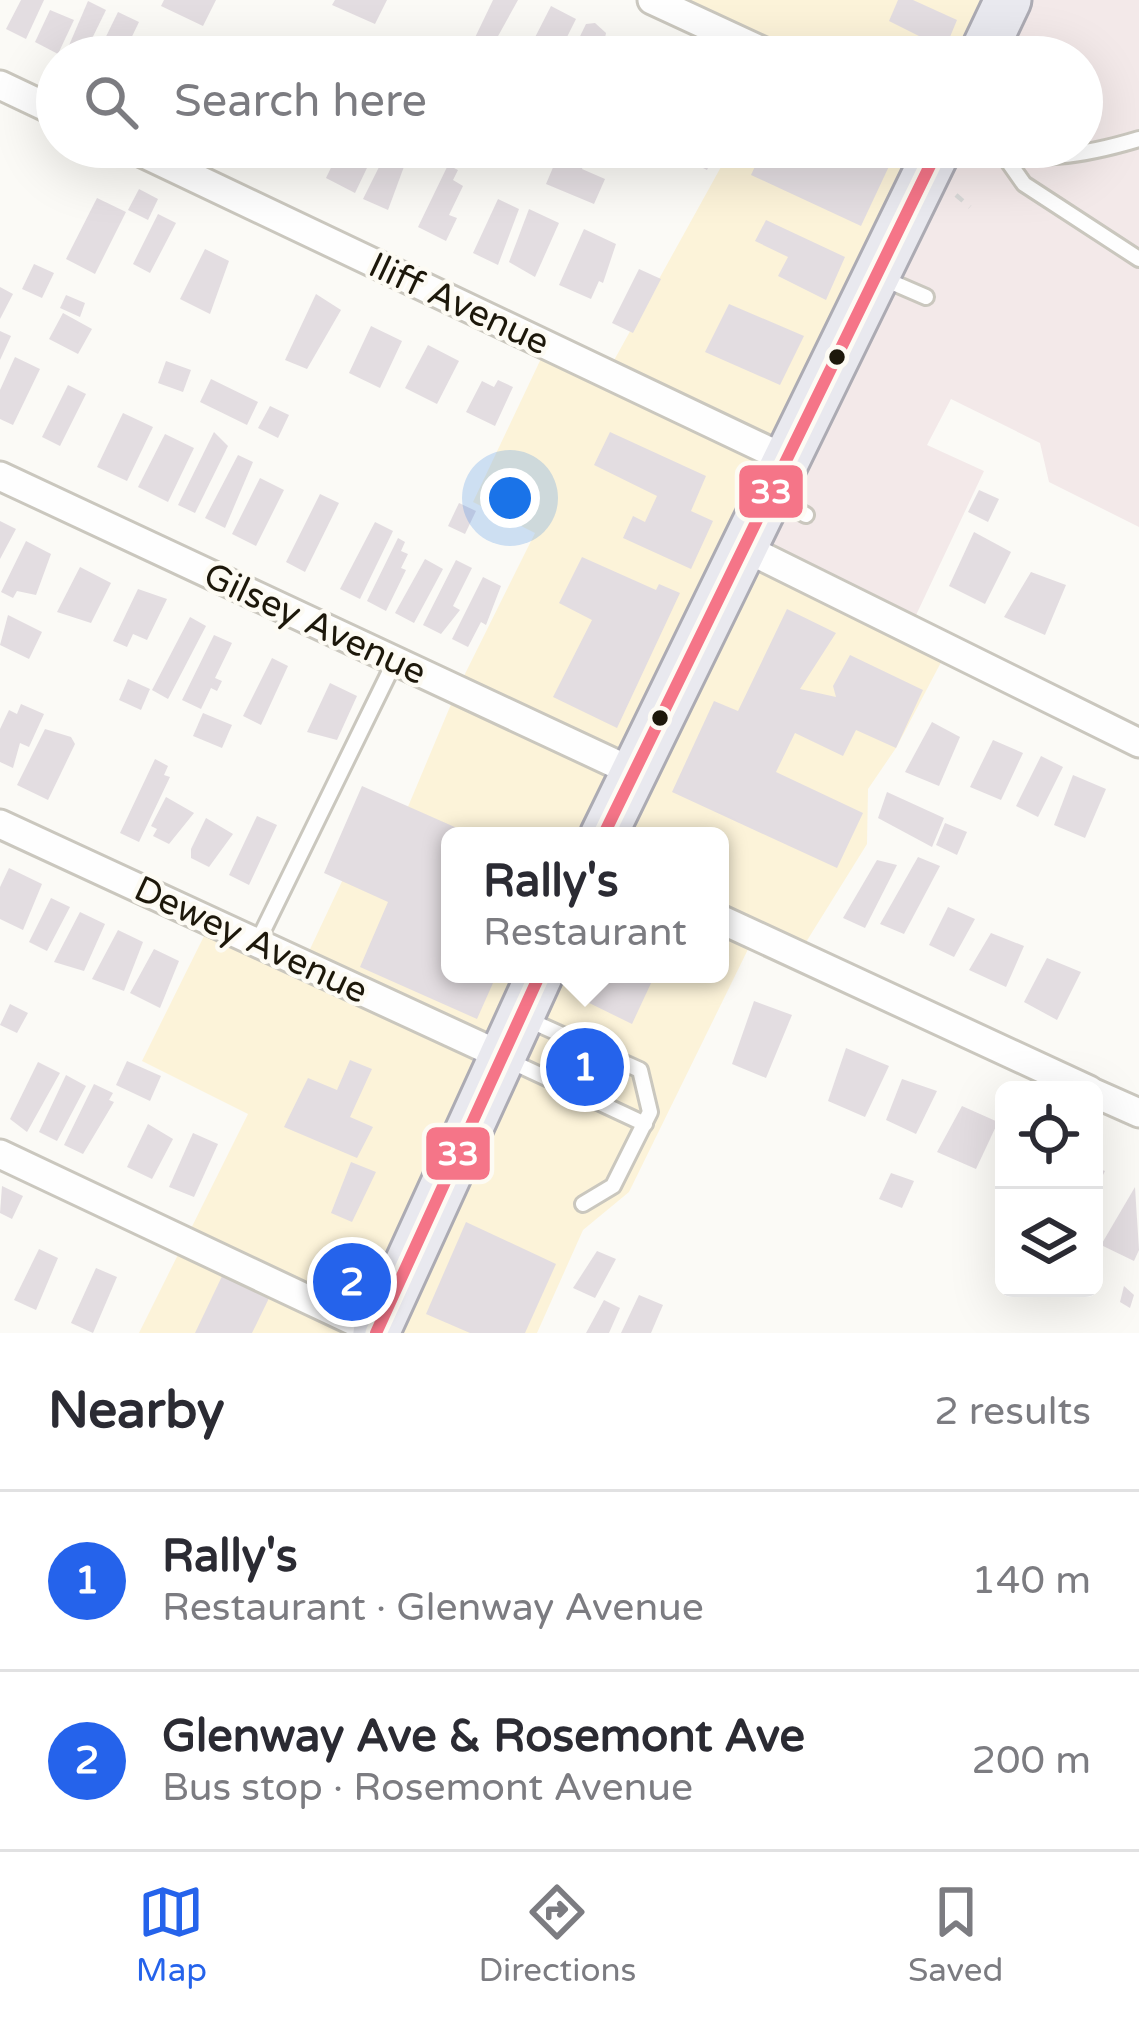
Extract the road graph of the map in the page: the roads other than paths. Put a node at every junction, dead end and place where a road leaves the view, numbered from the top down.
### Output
1 (652, 0) edge
2 (1008, 0) edge
3 (730, 36) edge
4 (992, 36) edge
5 (0, 85) edge
6 (36, 102) edge
7 (1139, 139) edge
8 (1103, 147) edge
9 (170, 168) edge
10 (930, 168) edge
11 (1013, 168) edge
12 (1139, 259) edge
13 (878, 275) junction
14 (926, 297) dead end
15 (0, 476) edge
16 (788, 491) junction
17 (745, 548) junction
18 (394, 661) junction
19 (1139, 743) edge
20 (631, 771) junction
21 (0, 824) edge
22 (607, 827) edge
23 (729, 923) edge
24 (257, 943) junction
25 (536, 983) edge
26 (511, 1036) junction
27 (1069, 1081) edge
28 (1103, 1097) edge
29 (1139, 1114) edge
30 (644, 1124) junction
31 (0, 1154) edge
32 (583, 1204) dead end
33 (377, 1333) edge

1 - 3 street
2 - 4 main road
5 - 6 street
7 - 8 lane
9 - 16 street, Iliff Avenue
10 - 13 main road
11 - 12 lane
13 - 14 lane
13 - 16 main road
15 - 18 street, Gilsey Avenue
16 - 17 main road
17 - 19 street
17 - 20 main road
18 - 20 street, Gilsey Avenue
18 - 24 lane
20 - 22 main road
21 - 24 street, Dewey Avenue
23 - 27 street
24 - 26 street, Dewey Avenue
25 - 26 main road
26 - 30 lane
26 - 30 lane
26 - 33 main road
28 - 29 street
30 - 32 lane
31 - 33 street

